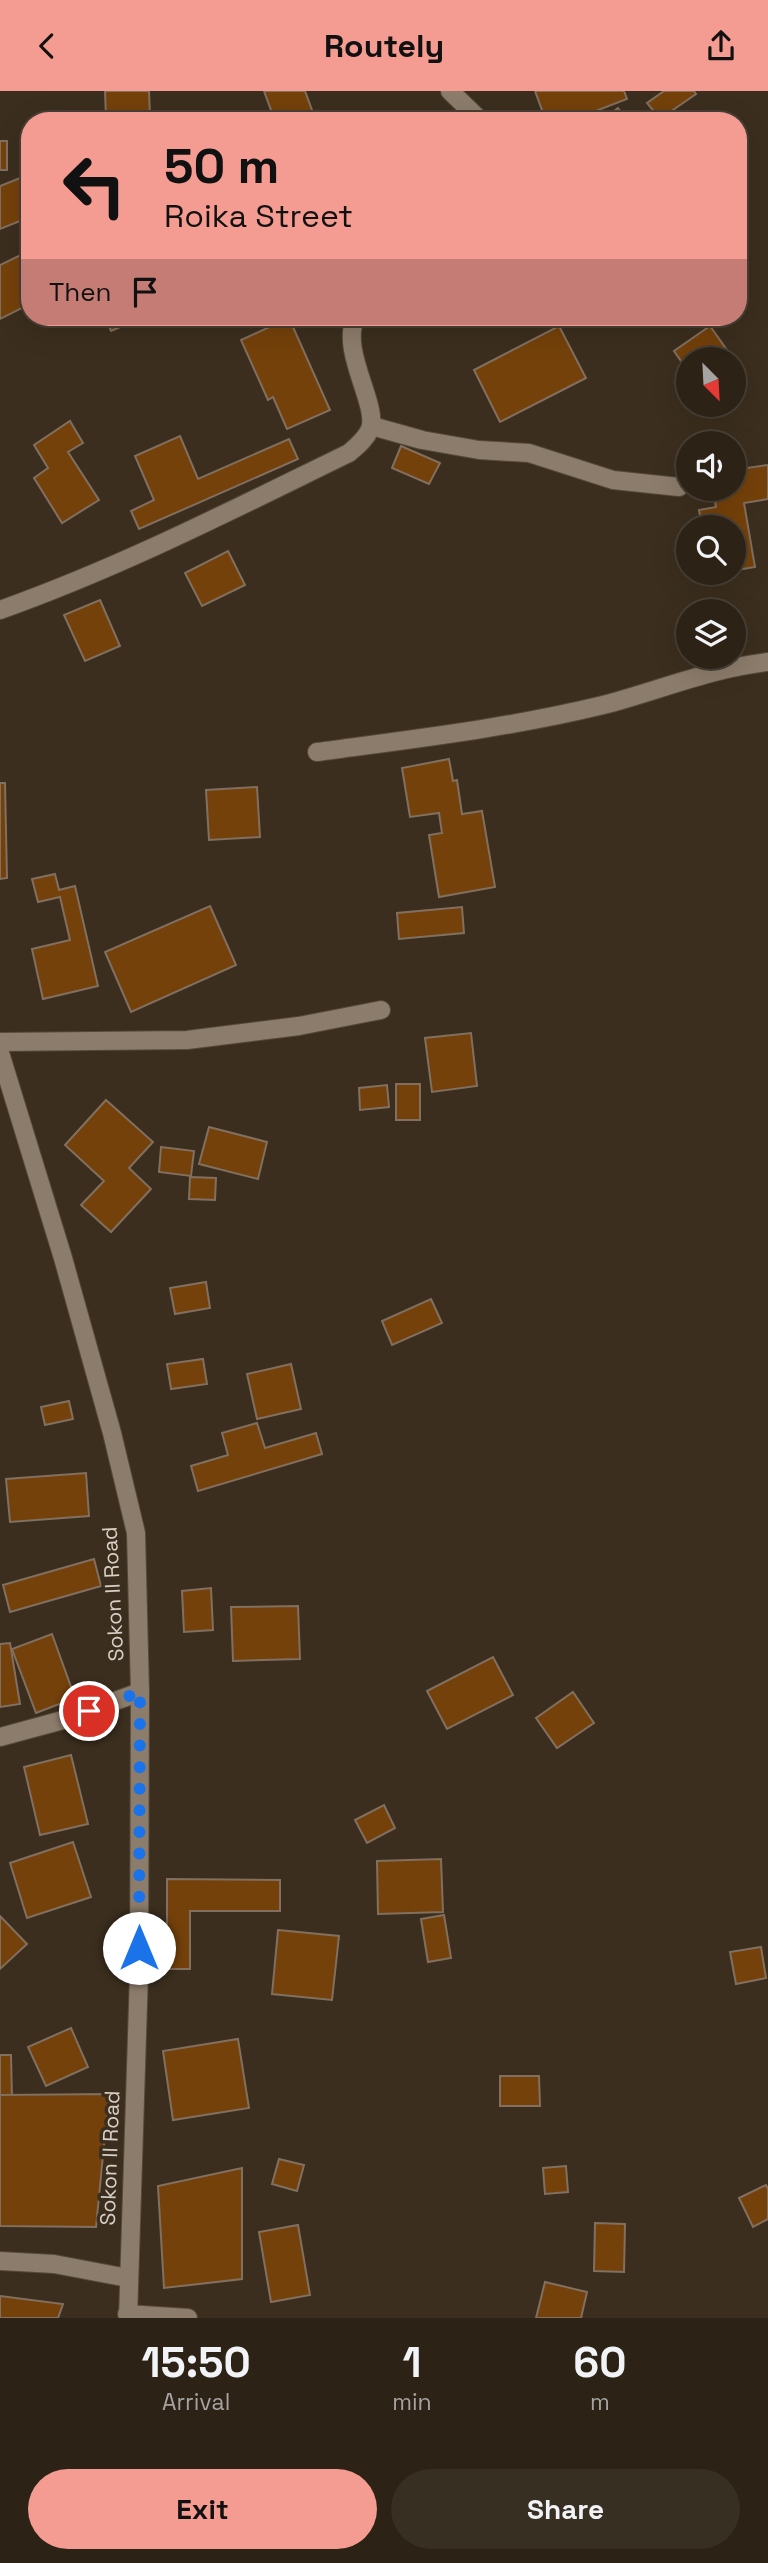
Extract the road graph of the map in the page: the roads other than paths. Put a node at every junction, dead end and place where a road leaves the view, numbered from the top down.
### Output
1 (450, 91) edge
2 (472, 112) edge
3 (351, 326) edge
4 (372, 426) junction
5 (676, 487) edge
6 (0, 610) edge
7 (768, 662) edge
8 (317, 753) dead end
9 (381, 1010) dead end
10 (0, 1042) edge
11 (0, 1053) edge
12 (140, 1692) junction
13 (0, 1737) edge
14 (0, 2261) edge
15 (128, 2278) junction
16 (127, 2316) edge
17 (188, 2318) edge

1 - 2 street
3 - 4 street
4 - 5 street
4 - 6 street
7 - 8 street
9 - 10 street
11 - 12 street, Sokon II Road
12 - 13 street
12 - 15 street, Sokon II Road
14 - 15 street
15 - 16 street, Sokon II Road
16 - 17 street

